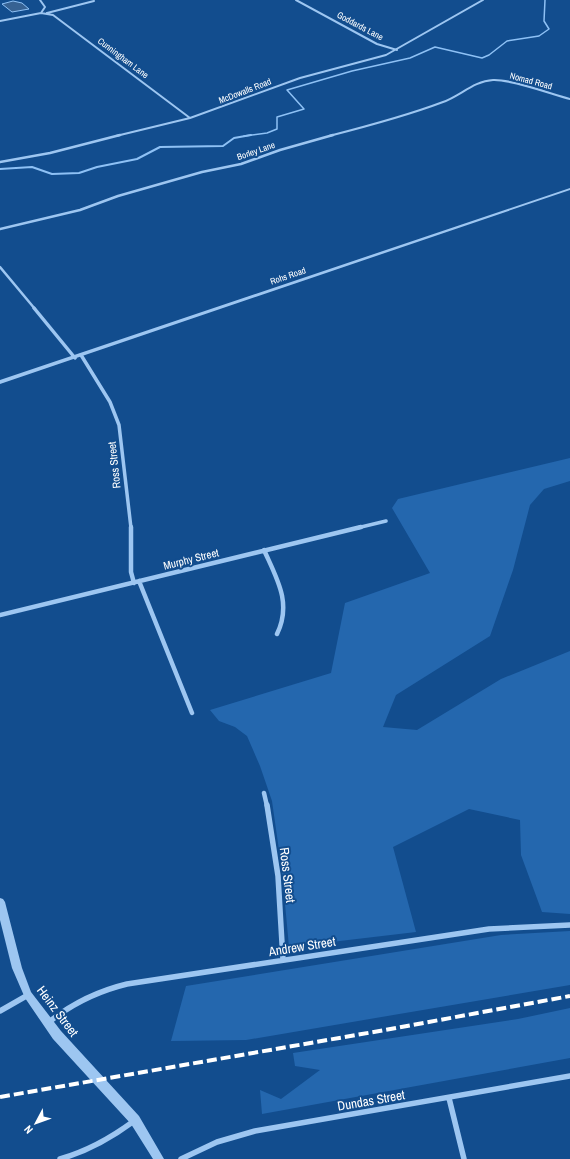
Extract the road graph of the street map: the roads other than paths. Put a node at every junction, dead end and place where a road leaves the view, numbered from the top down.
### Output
1 (40, 0) edge
2 (296, 0) edge
3 (483, 0) edge
4 (94, 1) edge
5 (41, 13) junction
6 (46, 13) junction
7 (0, 21) edge
8 (397, 50) junction
9 (489, 79) joint
10 (570, 98) edge
11 (190, 118) junction
12 (0, 162) edge
13 (570, 189) edge
14 (0, 229) edge
15 (0, 267) edge
16 (81, 356) junction
17 (75, 358) junction
18 (0, 383) edge
19 (386, 521) dead end
20 (264, 550) junction
21 (136, 582) junction
22 (0, 615) edge
23 (277, 634) dead end
24 (192, 713) dead end
25 (264, 793) dead end
26 (0, 902) edge
27 (570, 925) edge
28 (283, 960) junction
29 (28, 995) junction
30 (0, 1011) edge
31 (48, 1023) junction
32 (570, 1076) edge
33 (449, 1098) junction
34 (135, 1120) junction
35 (60, 1159) edge
36 (159, 1159) edge
37 (181, 1159) edge
38 (464, 1159) edge

1 - 5 street
2 - 8 street, Goddards Lane
3 - 8 street, McDowalls Road
4 - 6 street
5 - 6 street
5 - 7 street
6 - 11 street, Cunningham Lane
8 - 11 street, McDowalls Road
9 - 10 street, Nomad Road
9 - 14 street, Borley Lane
11 - 12 street, McDowalls Road
13 - 16 street, Rohs Road
15 - 17 street
16 - 17 street, Rohs Road
16 - 21 street, Ross Street
17 - 18 street, Rohs Road
19 - 20 street, Murphy Street
20 - 21 street, Murphy Street
20 - 23 street
21 - 22 street, Murphy Street
21 - 24 street, Ross Street
25 - 28 street, Ross Street
26 - 29 street, Heinz Street
27 - 28 street, Andrew Street
28 - 31 street, Andrew Street
29 - 30 street
29 - 31 street, Heinz Street
31 - 34 street, Heinz Street
32 - 33 street, Dundas Street
33 - 37 street, Dundas Street
33 - 38 street
34 - 35 street
34 - 36 street, Heinz Street

